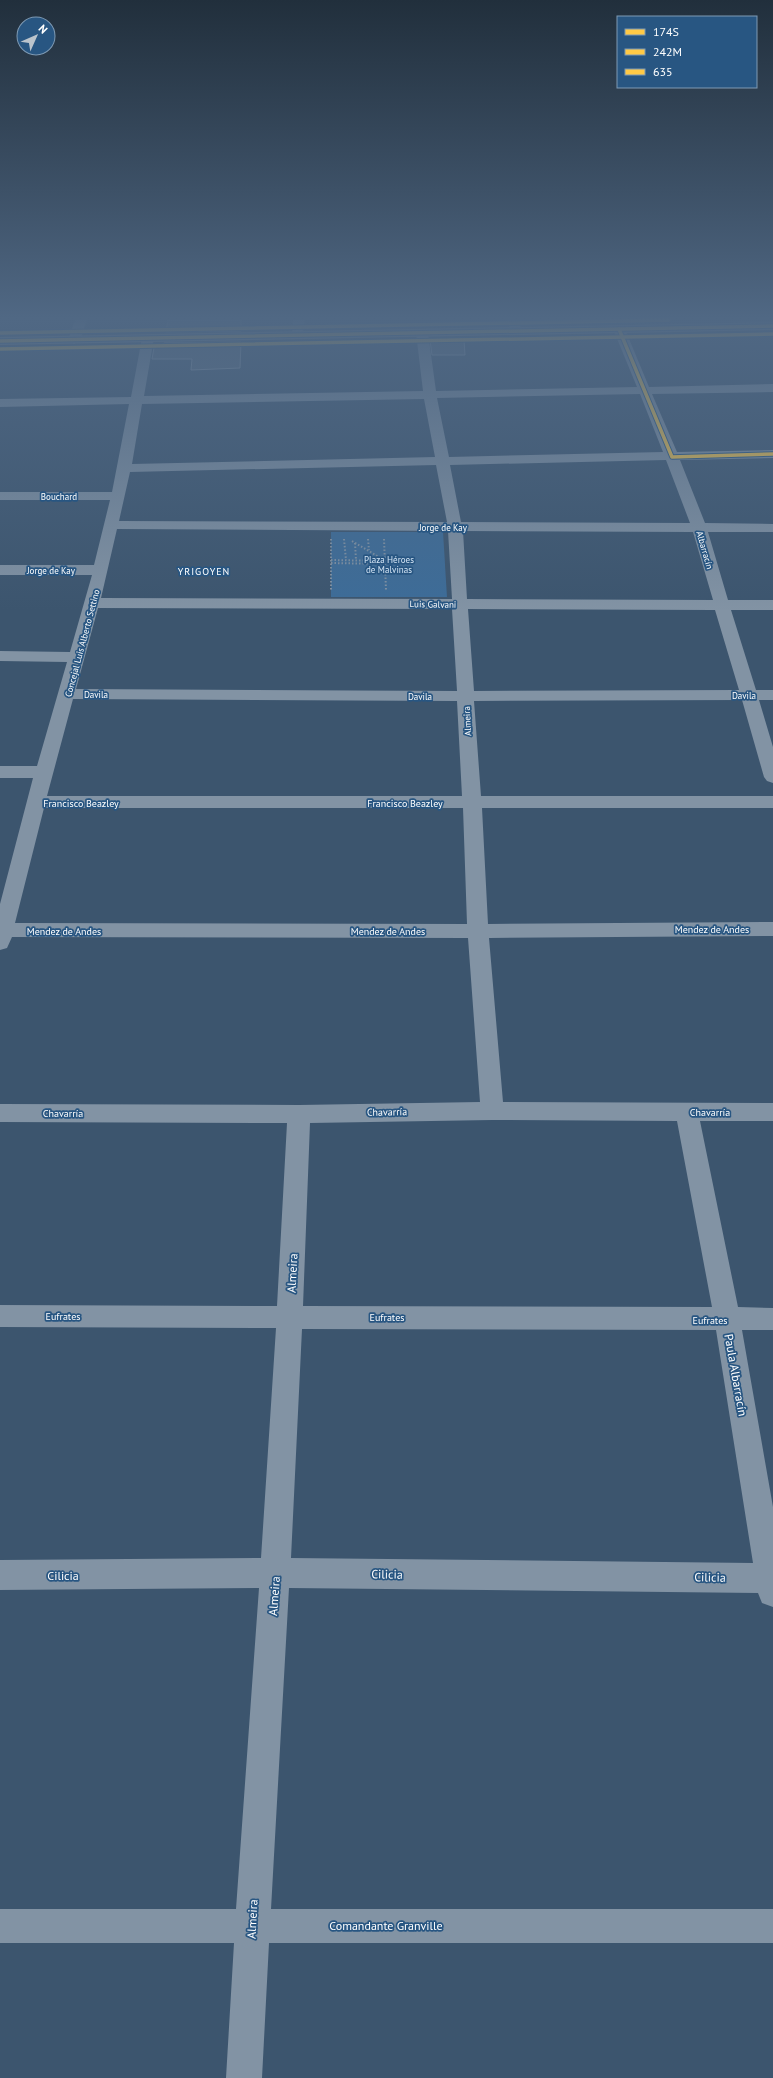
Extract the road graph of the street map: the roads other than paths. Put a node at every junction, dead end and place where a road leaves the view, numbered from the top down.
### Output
1 (135, 417) edge
2 (434, 417) edge
3 (655, 417) edge
4 (773, 454) edge
5 (672, 457) junction
6 (442, 463) junction
7 (124, 468) junction
8 (0, 496) edge
9 (118, 496) junction
10 (112, 525) junction
11 (455, 527) junction
12 (699, 528) junction
13 (773, 528) edge
14 (0, 570) edge
15 (101, 570) junction
16 (93, 603) junction
17 (461, 605) junction
18 (721, 605) junction
19 (773, 605) edge
20 (0, 656) edge
21 (77, 657) junction
22 (68, 694) junction
23 (748, 695) junction
24 (773, 695) edge
25 (466, 696) junction
26 (0, 772) edge
27 (44, 772) junction
28 (773, 777) edge
29 (37, 802) junction
30 (773, 802) edge
31 (472, 803) junction
32 (3, 926) edge
33 (773, 929) edge
34 (478, 931) junction
35 (492, 1110) junction
36 (687, 1112) junction
37 (773, 1112) edge
38 (0, 1113) edge
39 (300, 1114) junction
40 (0, 1316) edge
41 (290, 1316) junction
42 (773, 1319) edge
43 (727, 1320) junction
44 (275, 1573) junction
45 (0, 1575) edge
46 (772, 1582) edge
47 (251, 1924) junction
48 (0, 1926) edge
49 (773, 1926) edge
50 (244, 2078) edge

1 - 7 street, Concejal Luis Alberto Settino
2 - 6 street, Almeira
3 - 5 street, Albarracín
4 - 5 street
5 - 6 street
5 - 12 street, Albarracín
6 - 7 street
6 - 11 street, Almeira
7 - 9 street, Concejal Luis Alberto Settino
8 - 9 street, Bouchard
9 - 10 street, Concejal Luis Alberto Settino
10 - 11 street, Jorge de Kay
10 - 15 street, Concejal Luis Alberto Settino
11 - 12 street, Jorge de Kay
11 - 17 street, Almeira
12 - 13 street, Jorge de Kay
12 - 18 street, Albarracín
14 - 15 street, Jorge de Kay
15 - 16 street, Concejal Luis Alberto Settino
16 - 17 street, Luis Galvani
16 - 21 street, Concejal Luis Alberto Settino
17 - 18 street, Luis Galvani
17 - 25 street, Almeira
18 - 19 street, Luis Galvani
18 - 23 street, Albarracín
20 - 21 street
21 - 22 street, Concejal Luis Alberto Settino
22 - 25 street, Davila
22 - 27 street, Concejal Luis Alberto Settino
23 - 24 street, Davila
23 - 25 street, Davila
23 - 28 street, Albarracín
25 - 31 street, Almeira
26 - 27 street
27 - 29 street, Concejal Luis Alberto Settino
29 - 31 street, Francisco Beazley
29 - 32 street, Concejal Luis Alberto Settino
30 - 31 street, Francisco Beazley
31 - 34 street, Almeira
32 - 34 street, Mendez de Andes
33 - 34 street, Mendez de Andes
34 - 35 street, Almeira
35 - 36 street, Chavarría
35 - 39 street, Chavarría
36 - 37 street, Chavarría
36 - 43 street, Paula Albarracín
38 - 39 street, Chavarría
39 - 41 street, Almeira
40 - 41 street, Eufrates
41 - 43 street, Eufrates
41 - 44 street, Almeira
42 - 43 street, Eufrates
43 - 46 street, Paula Albarracín
44 - 45 street, Cilicia
44 - 46 street, Cilicia
44 - 47 street, Almeira
47 - 48 street, Comandante Granville
47 - 49 street, Comandante Granville
47 - 50 street, Almeira

